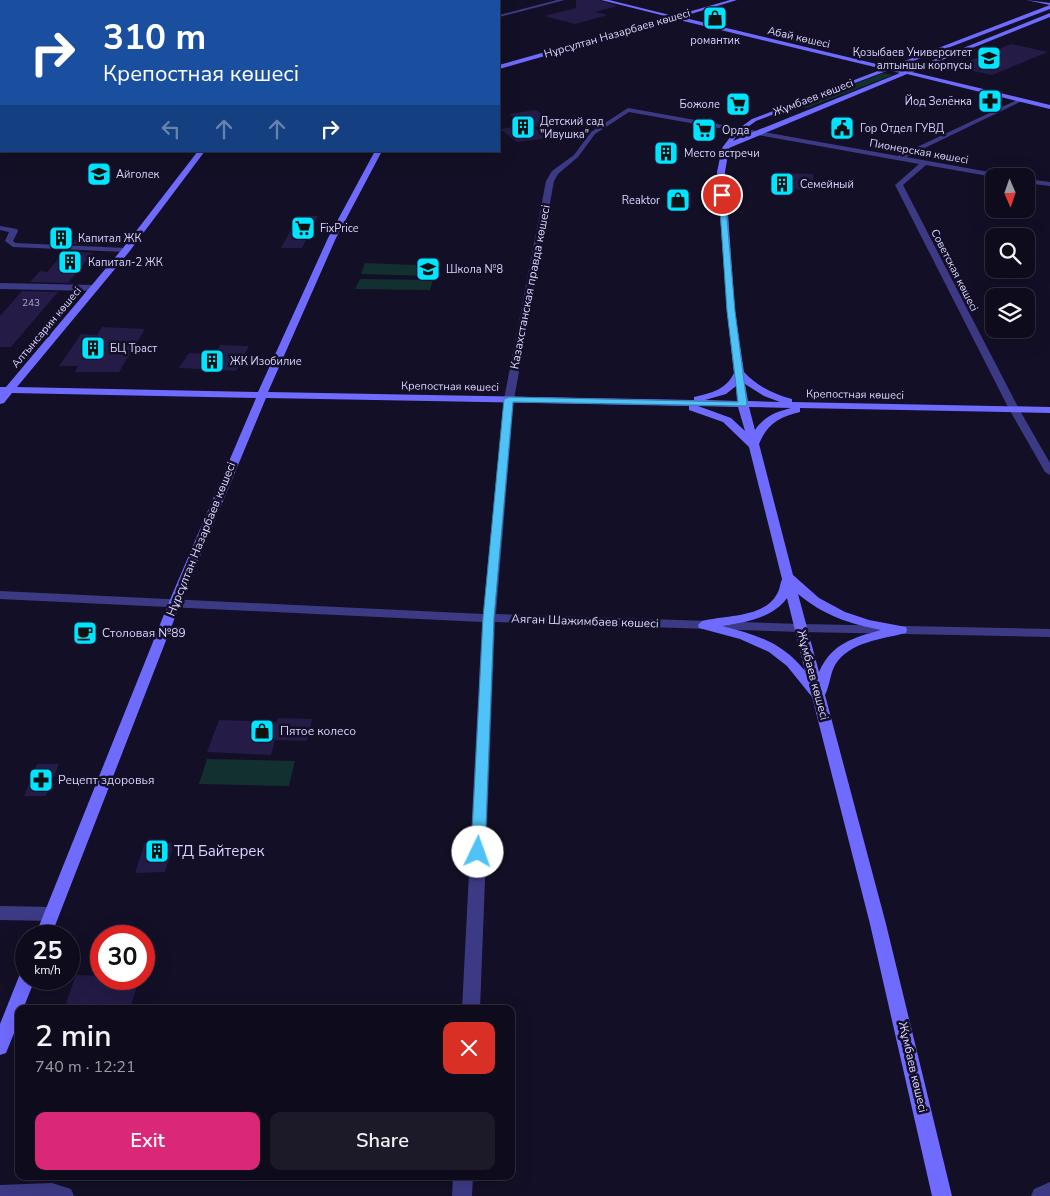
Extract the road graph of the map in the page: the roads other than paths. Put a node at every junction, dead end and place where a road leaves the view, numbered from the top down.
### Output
1 (563, 0) edge
2 (602, 0) edge
3 (735, 0) edge
4 (1028, 0) edge
5 (1050, 5) edge
6 (634, 8) junction
7 (1050, 15) edge
8 (500, 16) edge
9 (674, 17) junction
10 (710, 26) junction
11 (639, 27) junction
12 (500, 67) edge
13 (888, 68) junction
14 (907, 73) junction
15 (1021, 100) junction
16 (1050, 107) edge
17 (628, 110) joint
18 (740, 130) junction
19 (755, 133) junction
20 (725, 148) junction
21 (201, 152) edge
22 (378, 152) edge
23 (897, 159) junction
24 (923, 164) junction
25 (985, 174) edge
26 (1035, 182) edge
27 (1050, 184) edge
28 (0, 228) edge
29 (126, 250) junction
30 (0, 286) edge
31 (94, 288) junction
32 (739, 372) junction
33 (4, 390) edge
34 (262, 395) junction
35 (509, 399) junction
36 (0, 401) edge
37 (668, 403) junction
38 (743, 404) junction
39 (821, 406) junction
40 (1014, 409) junction
41 (1050, 410) edge
42 (753, 445) junction
43 (1050, 472) edge
44 (787, 574) junction
45 (0, 595) edge
46 (176, 602) junction
47 (489, 618) junction
48 (704, 625) junction
49 (801, 628) junction
50 (902, 630) junction
51 (1050, 633) edge
52 (819, 697) junction
53 (0, 913) edge
54 (51, 914) junction
55 (47, 925) edge
56 (22, 990) edge
57 (16, 1005) edge
58 (471, 1005) edge
59 (15, 1008) edge
60 (0, 1047) edge
61 (463, 1180) edge
62 (1050, 1192) edge
63 (0, 1195) edge
64 (64, 1196) edge
65 (462, 1196) edge
66 (942, 1196) edge
67 (1041, 1196) edge

1 - 8 street
2 - 6 main road, Абай көшесі
3 - 9 main road, Нұрсұлтан Назарбаев көшесі
4 - 5 main road
5 - 13 main road, Жұмбаев көшесі
6 - 9 main road, Абай көшесі
6 - 11 main road
7 - 14 main road, Жұмбаев көшесі
9 - 10 main road, Абай көшесі
9 - 11 main road, Нұрсұлтан Назарбаев көшесі
10 - 11 main road
10 - 13 main road, Абай көшесі
11 - 12 main road, Нұрсұлтан Назарбаев көшесі
13 - 14 main road, Абай көшесі
13 - 18 main road, Жұмбаев көшесі
14 - 15 main road, Абай көшесі
14 - 19 main road, Жұмбаев көшесі
15 - 16 main road, Абай көшесі
15 - 23 street
17 - 18 street, Пионерская көшесі
17 - 35 street, Казахстанская правда көшесі
18 - 19 street, Пионерская көшесі
18 - 20 main road, Жұмбаев көшесі
19 - 20 main road, Жұмбаев көшесі
19 - 23 street, Пионерская көшесі
20 - 32 main road, Жұмбаев көшесі
21 - 29 main road, Алтынсарин көшесі
22 - 34 main road, Нұрсұлтан Назарбаев көшесі
23 - 24 street, Пионерская көшесі
24 - 25 street, Пионерская көшесі
24 - 40 street, Советская көшесі
26 - 27 street
28 - 29 street
29 - 31 main road, Алтынсарин көшесі
30 - 31 street
31 - 33 main road, Алтынсарин көшесі
32 - 37 main road
32 - 38 main road, Жұмбаев көшесі
32 - 39 main road
33 - 34 main road, Крепостная көшесі
33 - 36 main road, Алтынсарин көшесі
34 - 35 main road, Крепостная көшесі
34 - 46 main road, Нұрсұлтан Назарбаев көшесі
35 - 37 main road, Крепостная көшесі
35 - 47 street, Казахстанская правда көшесі
37 - 38 main road, Крепостная көшесі
37 - 42 main road
38 - 39 main road, Крепостная көшесі
38 - 42 main road, Жұмбаев көшесі
39 - 40 main road, Крепостная көшесі
39 - 42 main road
40 - 41 main road, Крепостная көшесі
40 - 43 street, Советская көшесі
42 - 44 main road, Жұмбаев көшесі
44 - 48 main road
44 - 49 main road, Жұмбаев көшесі
44 - 50 main road
45 - 46 street, Аяган Шажимбаев көшесі
46 - 47 street, Аяган Шажимбаев көшесі
46 - 54 main road, Нұрсұлтан Назарбаев көшесі
47 - 48 street, Аяган Шажимбаев көшесі
47 - 58 street, Казахстанская правда көшесі
48 - 49 street, Аяган Шажимбаев көшесі
48 - 52 main road
49 - 50 street, Аяган Шажимбаев көшесі
49 - 52 main road, Жұмбаев көшесі
50 - 51 street, Аяган Шажимбаев көшесі
50 - 52 main road
52 - 66 main road, Жұмбаев көшесі
53 - 54 street
54 - 55 main road, Нұрсұлтан Назарбаев көшесі
56 - 57 main road
59 - 60 main road
61 - 65 street
62 - 67 street
63 - 64 street

